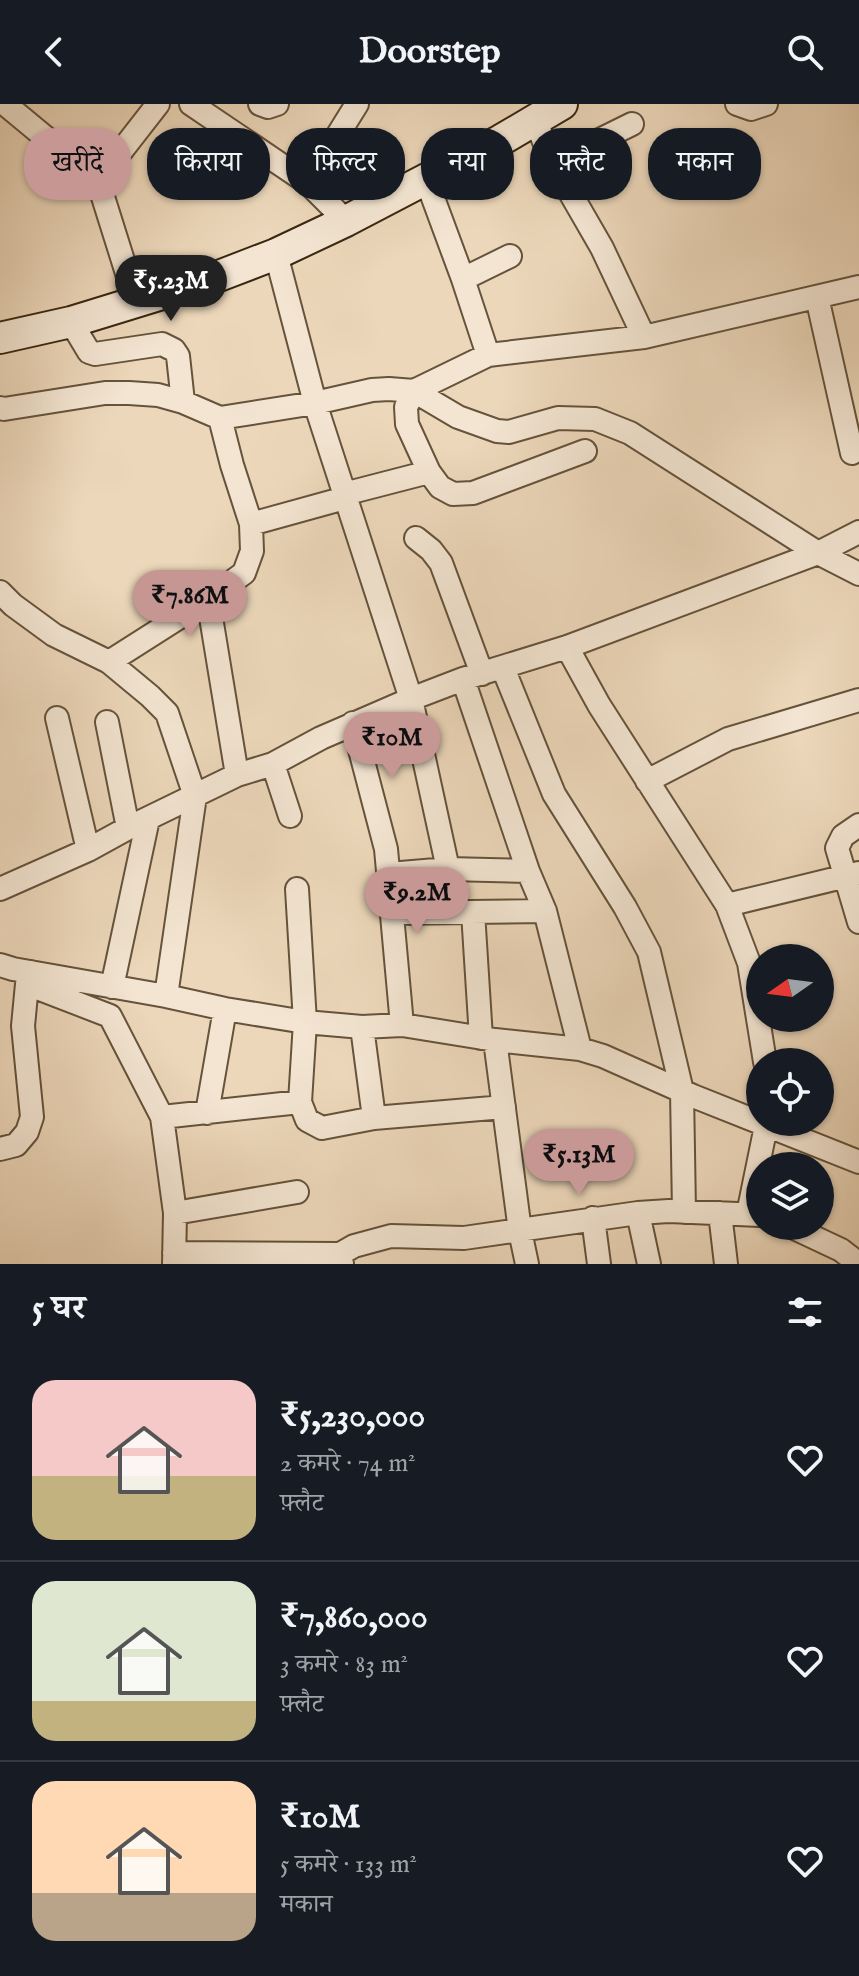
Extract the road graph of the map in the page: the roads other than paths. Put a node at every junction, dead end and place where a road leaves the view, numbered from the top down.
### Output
1 (5, 104) edge
2 (158, 104) edge
3 (191, 104) edge
4 (260, 104) edge
5 (277, 104) edge
6 (357, 104) edge
7 (562, 104) edge
8 (737, 104) edge
9 (766, 104) edge
10 (535, 120) junction
11 (632, 124) dead end
12 (34, 128) edge
13 (342, 128) edge
14 (538, 128) edge
15 (624, 128) edge
16 (514, 131) edge
17 (131, 139) edge
18 (286, 168) edge
19 (421, 182) edge
20 (104, 200) edge
21 (325, 200) edge
22 (434, 200) edge
23 (574, 200) edge
24 (346, 221) junction
25 (276, 254) junction
26 (510, 256) dead end
27 (463, 279) junction
28 (859, 287) edge
29 (817, 297) junction
30 (136, 302) junction
31 (71, 322) junction
32 (644, 337) junction
33 (0, 338) edge
34 (488, 355) junction
35 (414, 391) junction
36 (183, 402) junction
37 (315, 403) junction
38 (0, 408) edge
39 (220, 418) junction
40 (585, 451) dead end
41 (852, 453) dead end
42 (429, 472) junction
43 (345, 496) junction
44 (251, 524) junction
45 (859, 532) edge
46 (416, 538) dead end
47 (818, 553) junction
48 (859, 574) edge
49 (0, 592) edge
50 (208, 599) junction
51 (567, 647) junction
52 (109, 662) junction
53 (483, 674) junction
54 (411, 699) junction
55 (859, 700) edge
56 (57, 718) dead end
57 (107, 722) dead end
58 (353, 723) junction
59 (273, 764) junction
60 (237, 775) junction
61 (647, 781) junction
62 (195, 796) junction
63 (290, 816) dead end
64 (148, 819) junction
65 (859, 825) edge
66 (128, 828) junction
67 (88, 850) junction
68 (448, 869) junction
69 (528, 871) junction
70 (389, 874) junction
71 (852, 874) edge
72 (0, 889) edge
73 (297, 889) dead end
74 (727, 905) junction
75 (545, 911) junction
76 (473, 912) junction
77 (392, 913) junction
78 (859, 922) edge
79 (14, 972) edge
80 (112, 987) junction
81 (166, 996) junction
82 (225, 1009) junction
83 (305, 1022) junction
84 (402, 1025) junction
85 (23, 1026) junction
86 (362, 1027) junction
87 (0, 1031) edge
88 (488, 1039) junction
89 (763, 1048) edge
90 (580, 1049) junction
91 (682, 1091) junction
92 (300, 1102) junction
93 (504, 1107) junction
94 (207, 1113) junction
95 (746, 1116) edge
96 (162, 1117) junction
97 (374, 1118) junction
98 (796, 1136) edge
99 (0, 1149) edge
100 (859, 1162) edge
101 (297, 1192) dead end
102 (684, 1212) junction
103 (175, 1213) junction
104 (638, 1213) junction
105 (720, 1213) junction
106 (746, 1215) edge
107 (593, 1218) junction
108 (520, 1231) junction
109 (820, 1240) edge
110 (174, 1258) edge
111 (341, 1259) edge
112 (527, 1264) edge
113 (599, 1264) edge
114 (649, 1264) edge
115 (726, 1264) edge
116 (859, 1264) edge

1 - 12 street
2 - 17 street
3 - 18 street
4 - 5 street
6 - 13 street
7 - 10 street
8 - 9 street
10 - 14 street
10 - 16 street
11 - 15 street
19 - 24 street
20 - 30 street
21 - 24 street
22 - 27 street
23 - 32 street
24 - 25 street
25 - 30 street
25 - 37 street
26 - 27 street
27 - 34 street
28 - 29 street
29 - 32 street
29 - 41 street
30 - 31 street
31 - 33 street
31 - 36 street
32 - 34 street
34 - 35 street
35 - 37 street
35 - 42 street
35 - 47 street
36 - 38 street
36 - 39 street
37 - 39 street
37 - 43 street
39 - 44 street
40 - 42 street
42 - 43 street
43 - 44 street
43 - 54 street
44 - 50 street
45 - 47 street
46 - 53 street
47 - 48 street
47 - 51 street
49 - 52 street
50 - 52 street
50 - 60 street
51 - 53 street
51 - 61 street
52 - 62 street
53 - 54 street
53 - 69 street
53 - 91 street
54 - 58 street
54 - 68 street
55 - 61 street
56 - 67 street
57 - 66 street
58 - 59 street
58 - 70 street
59 - 60 street
59 - 63 street
60 - 62 street
61 - 74 street
62 - 64 street
62 - 81 street
64 - 66 street
64 - 80 street
65 - 71 street
66 - 67 street
67 - 72 street
68 - 69 street
68 - 70 street
69 - 75 street
70 - 77 street
71 - 74 street
71 - 78 street
73 - 83 street
74 - 89 street
75 - 76 street
75 - 90 street
76 - 77 street
76 - 88 street
77 - 84 street
79 - 80 street
79 - 85 street
79 - 96 street
80 - 81 street
81 - 82 street
82 - 83 street
82 - 94 street
83 - 86 street
83 - 92 street
84 - 86 street
84 - 88 street
85 - 87 street
85 - 99 street
86 - 97 street
88 - 90 street
88 - 93 street
90 - 91 street
91 - 95 street
91 - 102 street
92 - 94 street
92 - 97 street
93 - 97 street
93 - 108 street
94 - 96 street
96 - 103 street
98 - 100 street
101 - 103 street
102 - 104 street
102 - 105 street
103 - 110 street
104 - 107 street
104 - 114 street
105 - 106 street
105 - 115 street
107 - 108 street
107 - 113 street
108 - 111 street
108 - 112 street
109 - 116 street
110 - 111 street

